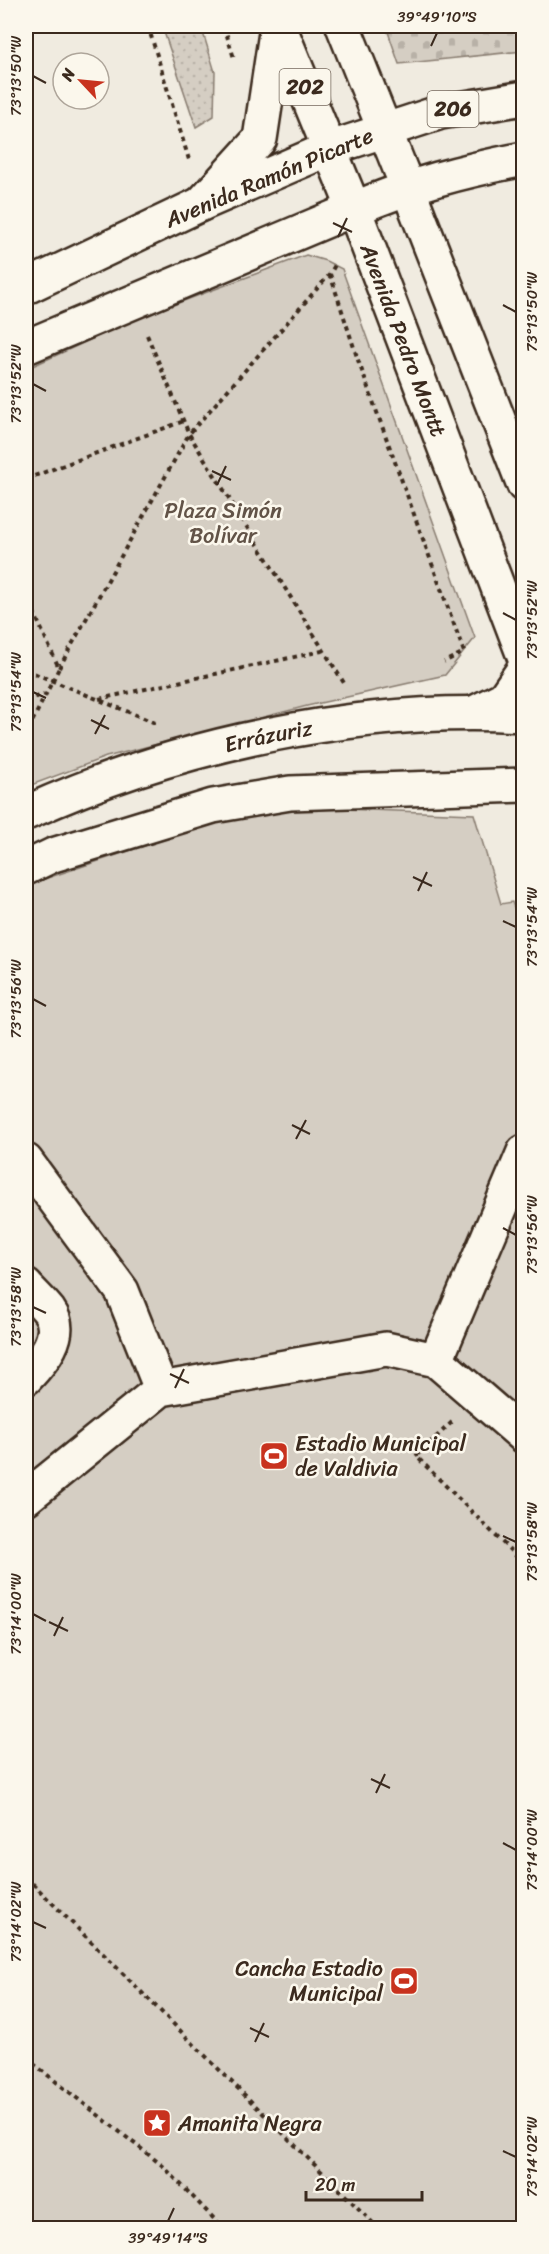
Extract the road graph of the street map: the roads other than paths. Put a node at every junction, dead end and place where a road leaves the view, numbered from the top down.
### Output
1 (278, 26) edge
2 (343, 26) edge
3 (524, 98) edge
4 (385, 128) junction
5 (331, 148) junction
6 (524, 159) edge
7 (407, 186) junction
8 (201, 204) junction
9 (354, 209) junction
10 (26, 286) edge
11 (26, 347) edge
12 (524, 485) edge
13 (524, 656) edge
14 (524, 669) edge
15 (476, 712) junction
16 (524, 715) edge
17 (524, 785) edge
18 (26, 813) edge
19 (26, 868) edge
20 (524, 1152) edge
21 (26, 1161) edge
22 (26, 1286) edge
23 (436, 1360) junction
24 (26, 1378) edge
25 (161, 1389) junction
26 (524, 1436) edge
27 (26, 1498) edge

1 - 5 main road, Avenida Pedro Montt / 202
1 - 8 main road
2 - 4 main road, 202
3 - 4 main road, Avenida Ramón Picarte / 206
4 - 5 main road, Avenida Ramón Picarte / 206
4 - 7 main road, 202
5 - 8 main road, Avenida Ramón Picarte
5 - 9 main road, Avenida Pedro Montt / 202
6 - 7 main road
7 - 9 main road
7 - 12 main road
8 - 10 main road, Avenida Ramón Picarte
9 - 11 main road
9 - 13 main road, Avenida Pedro Montt
14 - 15 main road
15 - 16 main road, Errázuriz
15 - 18 main road, Errázuriz
17 - 19 main road
20 - 23 main road
21 - 25 main road
22 - 24 main road
23 - 25 main road
23 - 26 main road
25 - 27 main road

